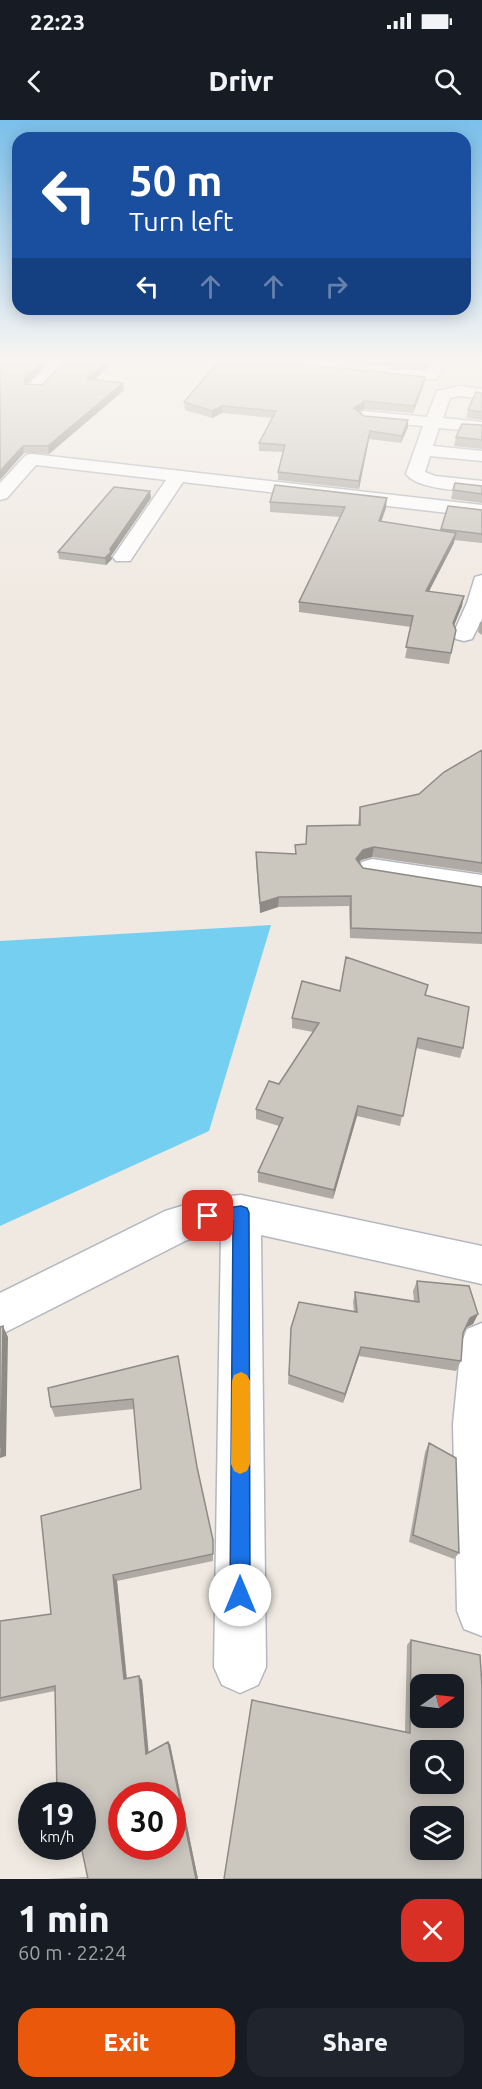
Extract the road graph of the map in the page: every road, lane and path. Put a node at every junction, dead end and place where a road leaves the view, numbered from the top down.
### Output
1 (425, 443) edge
2 (423, 450) junction
3 (482, 456) edge
4 (177, 477) junction
5 (482, 487) edge
6 (0, 494) edge
7 (482, 511) edge
8 (123, 557) dead end
9 (482, 581) edge
10 (482, 629) edge
11 (372, 869) edge
12 (482, 885) edge
13 (241, 1213) junction
14 (482, 1265) edge
15 (0, 1315) edge
16 (482, 1344) edge
17 (482, 1611) edge
18 (240, 1667) dead end

1 - 2 street
2 - 3 street
2 - 5 street
4 - 6 street
4 - 7 street
4 - 8 street
9 - 10 street
11 - 12 street
13 - 14 street
13 - 15 street
13 - 18 street
16 - 17 street

